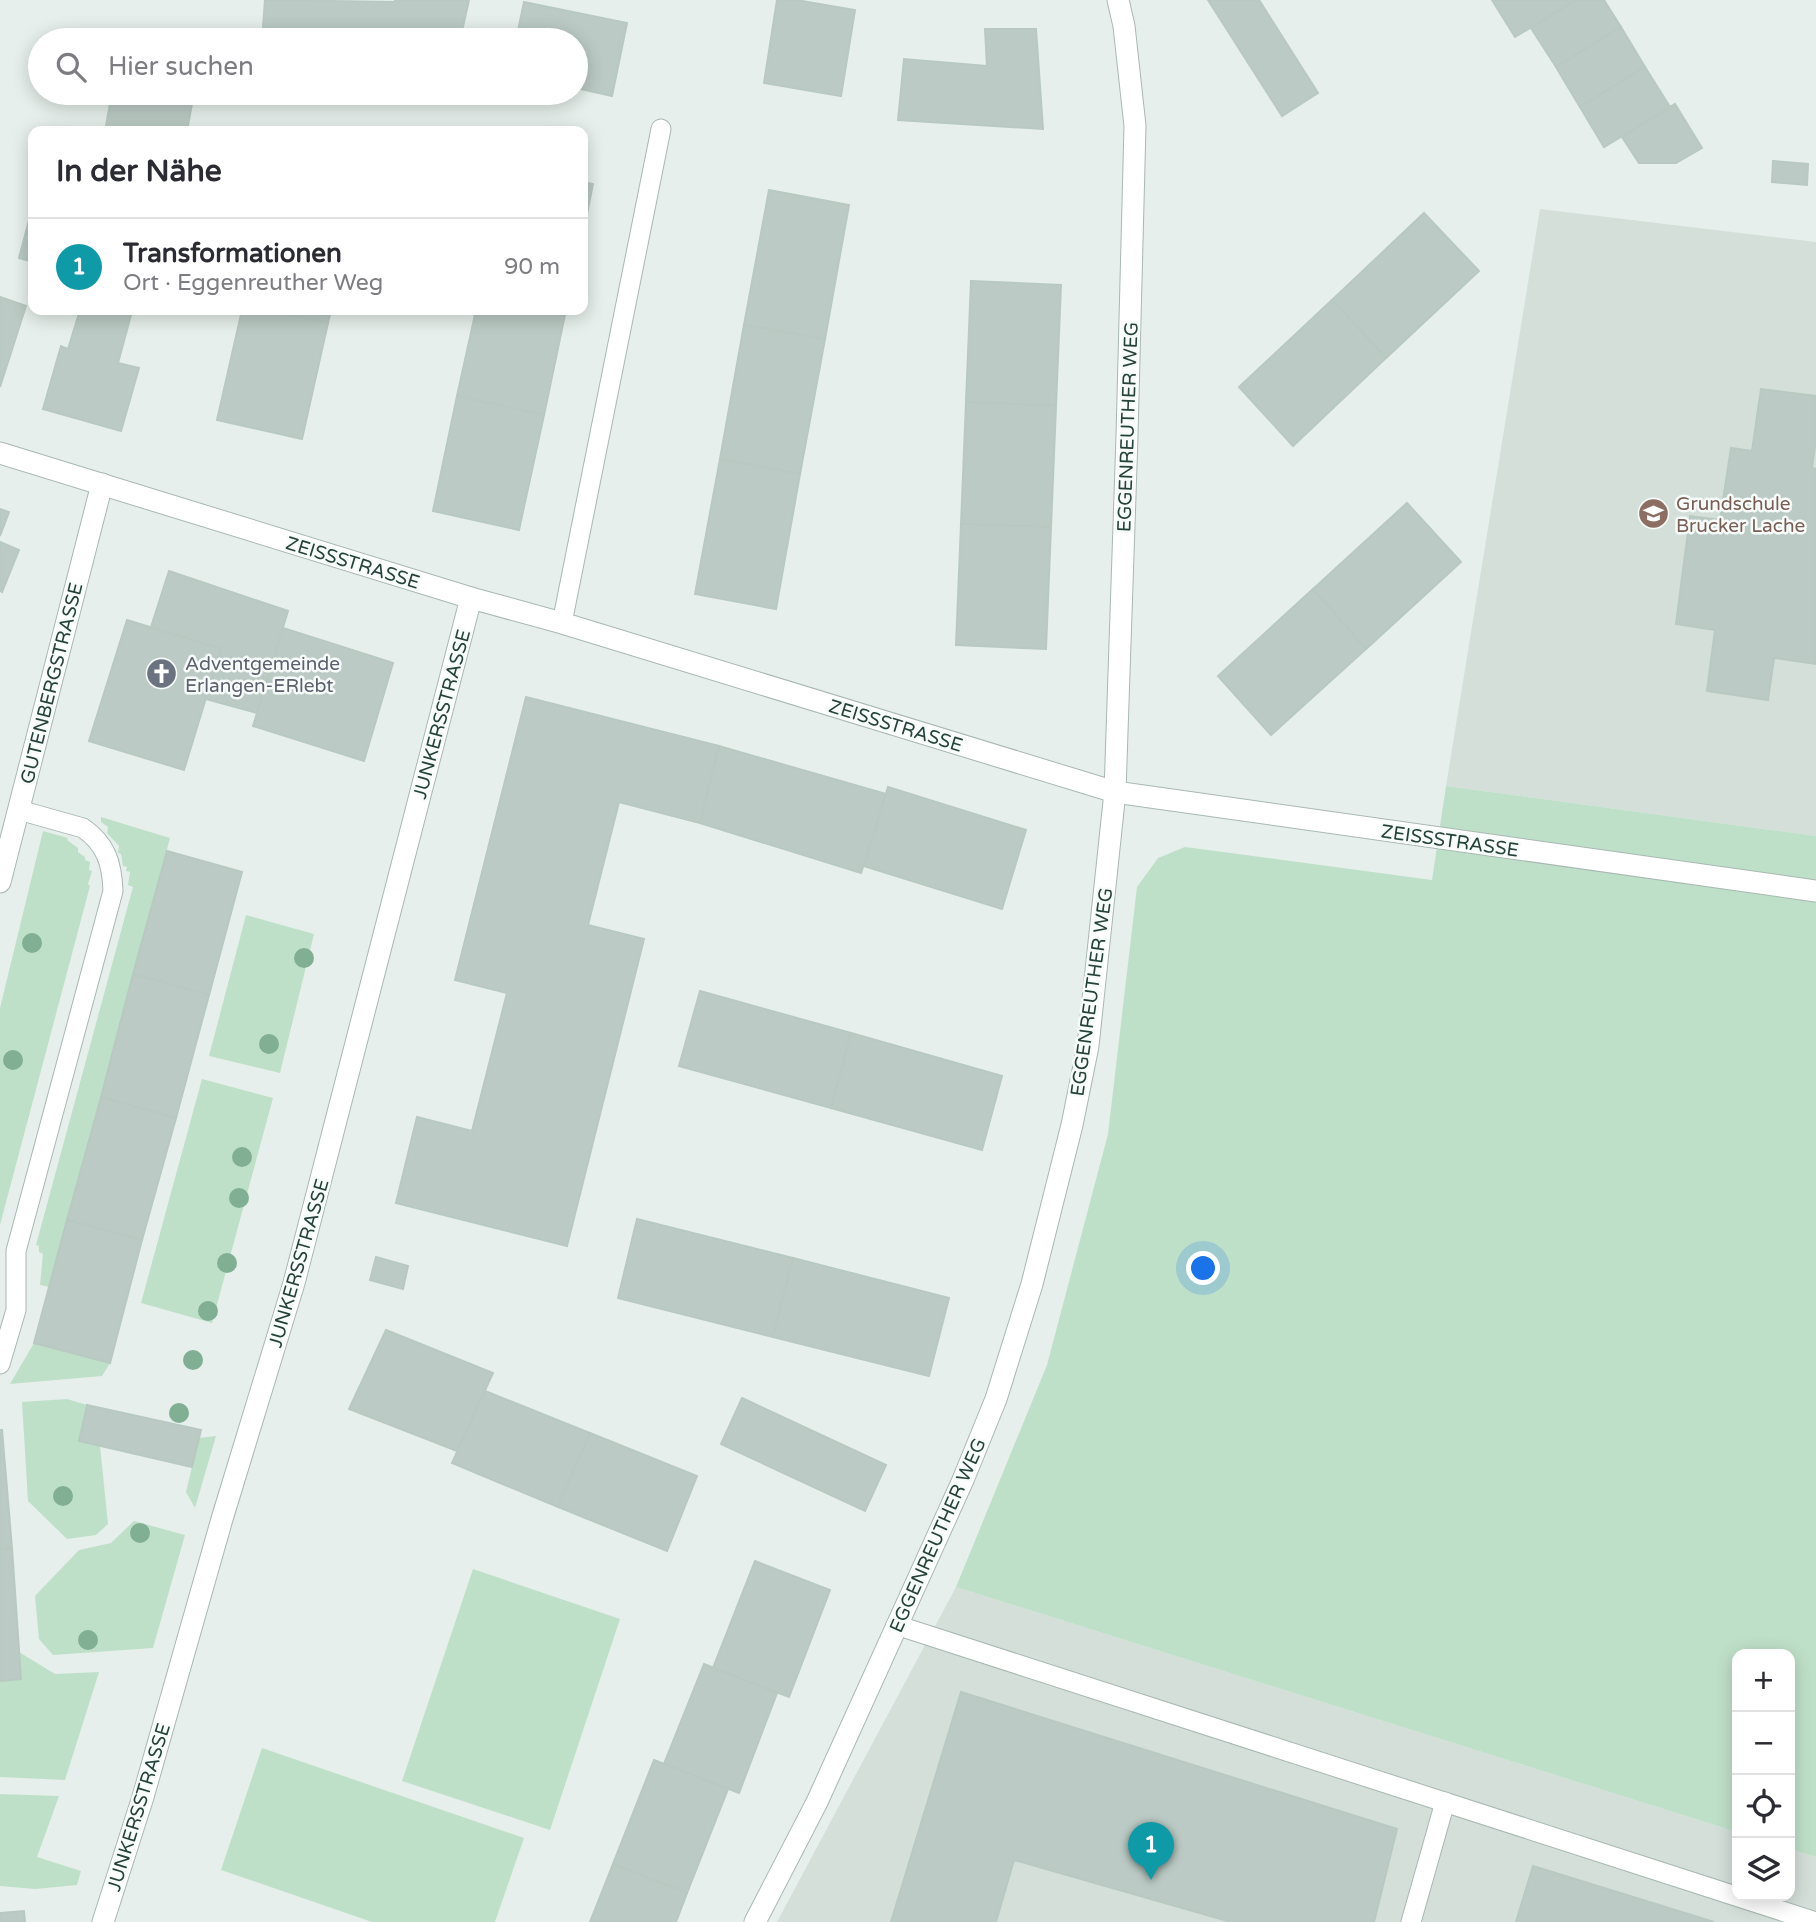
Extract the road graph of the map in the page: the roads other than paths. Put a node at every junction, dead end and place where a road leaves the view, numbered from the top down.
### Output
1 (1118, 0) edge
2 (661, 129) dead end
3 (0, 453) edge
4 (102, 484) junction
5 (471, 598) junction
6 (562, 623) junction
7 (1115, 792) junction
8 (19, 810) junction
9 (0, 882) edge
10 (1816, 891) edge
11 (0, 1364) edge
12 (896, 1625) junction
13 (1445, 1802) junction
14 (103, 1922) edge
15 (755, 1922) edge
16 (1411, 1922) edge
17 (1816, 1922) edge

1 - 7 street, EGGENREUTHER WEG
2 - 6 lane
3 - 4 street, ZEISSSTRASSE
4 - 5 street, ZEISSSTRASSE
4 - 8 street, GUTENBERGSTRASSE
5 - 6 street, ZEISSSTRASSE
5 - 14 street, JUNKERSSTRASSE
6 - 7 street, ZEISSSTRASSE
7 - 10 street, ZEISSSTRASSE
7 - 12 street, EGGENREUTHER WEG
8 - 9 street, GUTENBERGSTRASSE
8 - 11 lane
12 - 13 lane
12 - 15 street, EGGENREUTHER WEG
13 - 16 lane
13 - 17 lane

